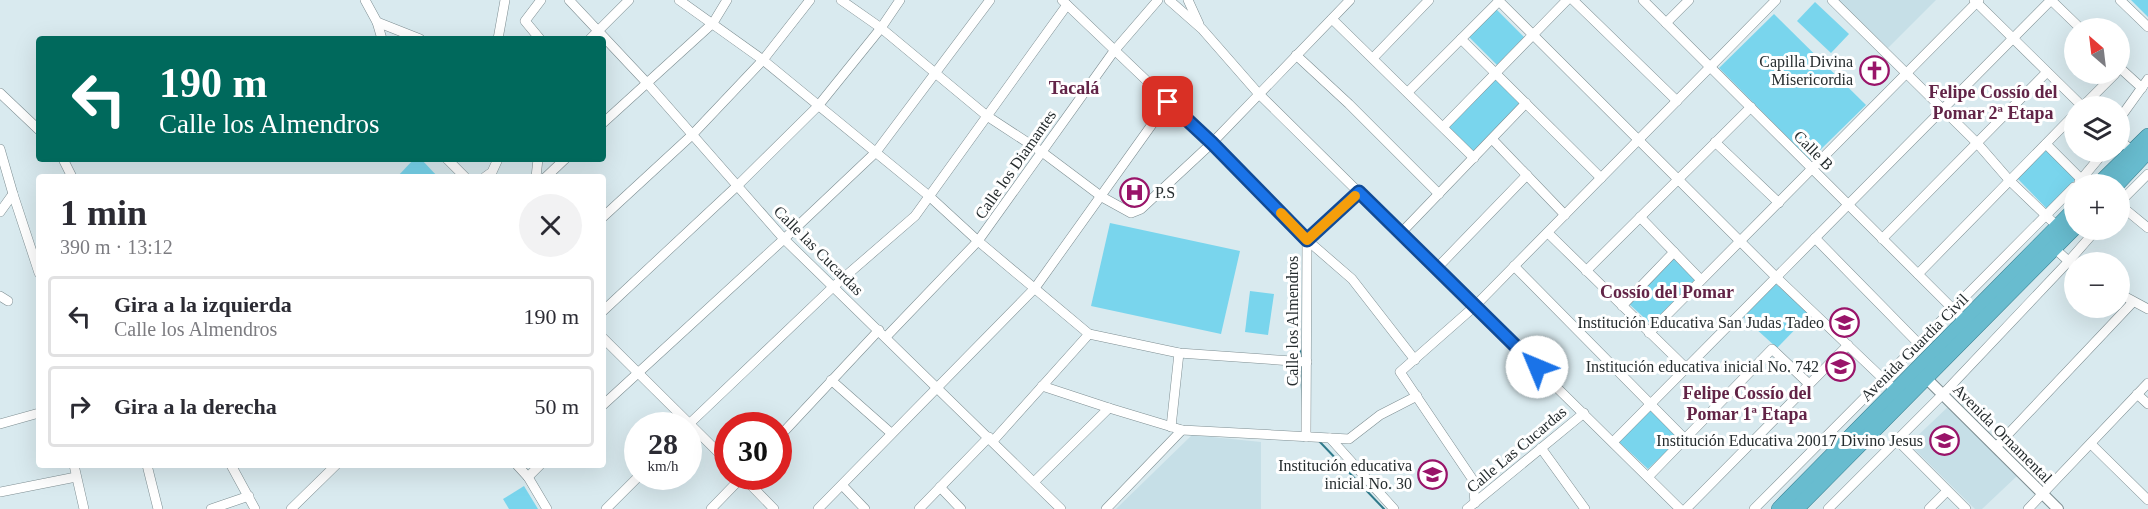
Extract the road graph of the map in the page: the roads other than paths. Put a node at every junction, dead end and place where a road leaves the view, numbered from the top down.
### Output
1 (365, 0) edge
2 (505, 0) edge
3 (540, 0) edge
4 (569, 0) edge
5 (629, 0) edge
6 (679, 0) edge
7 (727, 0) edge
8 (810, 0) edge
9 (841, 0) edge
10 (900, 0) edge
11 (990, 0) edge
12 (1158, 0) edge
13 (1169, 0) edge
14 (1188, 0) edge
15 (1350, 0) edge
16 (1429, 0) edge
17 (1567, 0) edge
18 (1573, 0) edge
19 (1643, 0) edge
20 (1689, 0) edge
21 (1776, 0) edge
22 (1832, 0) edge
23 (2051, 0) edge
24 (2120, 0) edge
25 (1499, 1) edge
26 (1977, 1) edge
27 (1065, 2) edge
28 (2070, 18) edge
29 (1332, 19) junction
30 (377, 22) junction
31 (713, 23) junction
32 (1666, 23) junction
33 (2148, 27) edge
34 (880, 28) junction
35 (1202, 28) junction
36 (599, 31) junction
37 (1533, 35) junction
38 (381, 36) edge
39 (412, 36) edge
40 (499, 36) edge
41 (538, 36) edge
42 (594, 36) edge
43 (604, 36) edge
44 (2013, 38) junction
45 (606, 39) edge
46 (1461, 39) junction
47 (1114, 51) junction
48 (1296, 55) junction
49 (1373, 58) junction
50 (763, 60) junction
51 (1710, 67) junction
52 (2047, 72) junction
53 (935, 73) junction
54 (1497, 74) junction
55 (1907, 74) junction
56 (2130, 77) edge
57 (2148, 79) edge
58 (647, 83) junction
59 (2105, 84) edge
60 (2142, 88) junction
61 (1408, 92) junction
62 (0, 93) edge
63 (1258, 93) junction
64 (2072, 96) edge
65 (2093, 96) edge
66 (1677, 101) junction
67 (1168, 102) junction
68 (1526, 103) junction
69 (2130, 104) edge
70 (818, 106) junction
71 (1751, 107) junction
72 (1943, 109) junction
73 (987, 116) junction
74 (606, 120) edge
75 (2064, 125) edge
76 (36, 127) edge
77 (1443, 127) junction
78 (692, 135) junction
79 (2148, 136) edge
80 (1492, 139) junction
81 (1640, 139) junction
82 (1715, 142) junction
83 (1212, 143) junction
84 (1977, 143) junction
85 (2046, 144) junction
86 (0, 149) edge
87 (2132, 151) joint
88 (2148, 151) edge
89 (876, 152) junction
90 (1042, 152) junction
91 (1473, 158) junction
92 (450, 162) edge
93 (562, 162) edge
94 (2096, 162) edge
95 (1812, 169) junction
96 (462, 174) edge
97 (549, 174) edge
98 (2070, 174) edge
99 (2086, 174) edge
100 (2109, 174) edge
101 (2126, 174) edge
102 (2148, 174) edge
103 (1527, 175) junction
104 (1601, 178) junction
105 (1678, 178) junction
106 (2010, 181) junction
107 (737, 186) junction
108 (1359, 192) junction
109 (2130, 193) edge
110 (13, 194) junction
111 (1439, 194) junction
112 (929, 196) junction
113 (1102, 197) junction
114 (1779, 203) junction
115 (2064, 204) edge
116 (1848, 205) junction
117 (0, 212) edge
118 (2130, 212) edge
119 (606, 214) edge
120 (1565, 215) junction
121 (2064, 215) edge
122 (1640, 217) junction
123 (2052, 221) junction
124 (2148, 228) edge
125 (1548, 232) junction
126 (1401, 233) junction
127 (1815, 238) junction
128 (2064, 238) edge
129 (784, 239) junction
130 (1882, 239) junction
131 (1307, 240) junction
132 (978, 241) junction
133 (1741, 241) junction
134 (2054, 248) junction
135 (1674, 252) junction
136 (2064, 257) edge
137 (36, 262) edge
138 (1514, 267) junction
139 (1437, 268) junction
140 (1586, 271) junction
141 (2064, 272) edge
142 (1918, 274) junction
143 (1776, 277) junction
144 (1701, 280) junction
145 (833, 287) junction
146 (1035, 288) junction
147 (2130, 300) edge
148 (2133, 302) junction
149 (1475, 306) junction
150 (1622, 306) junction
151 (606, 308) edge
152 (1954, 309) junction
153 (2148, 309) edge
154 (1965, 321) junction
155 (1649, 333) junction
156 (883, 334) junction
157 (1089, 334) junction
158 (606, 341) edge
159 (1919, 344) junction
160 (1848, 345) junction
161 (1179, 353) junction
162 (1415, 360) junction
163 (1307, 362) junction
164 (1685, 367) junction
165 (638, 372) junction
166 (1926, 378) junction
167 (1884, 380) junction
168 (831, 381) junction
169 (2148, 383) edge
170 (1809, 384) junction
171 (1042, 386) junction
172 (939, 388) junction
173 (1943, 394) junction
174 (2138, 394) junction
175 (1900, 395) junction
176 (1416, 396) junction
177 (606, 402) edge
178 (1649, 404) junction
179 (2148, 404) edge
180 (1109, 408) junction
181 (676, 412) edge
182 (702, 412) edge
183 (1584, 413) junction
184 (36, 414) edge
185 (792, 423) edge
186 (0, 424) edge
187 (1171, 427) junction
188 (1182, 430) junction
189 (891, 434) junction
190 (1306, 437) junction
191 (702, 438) edge
192 (1330, 438) junction
193 (991, 439) junction
194 (1685, 439) junction
195 (1897, 440) junction
196 (1613, 442) junction
197 (2091, 444) junction
198 (1996, 447) junction
199 (1541, 448) junction
200 (714, 449) edge
201 (74, 468) edge
202 (148, 468) edge
203 (233, 468) edge
204 (332, 468) edge
205 (520, 468) edge
206 (537, 468) edge
207 (76, 477) junction
208 (528, 477) junction
209 (1648, 477) junction
210 (1035, 482) junction
211 (842, 485) junction
212 (940, 488) junction
213 (625, 490) edge
214 (729, 490) edge
215 (755, 490) edge
216 (1947, 491) junction
217 (0, 492) edge
218 (2043, 494) junction
219 (249, 496) junction
220 (2148, 500) edge
221 (1471, 506) edge
222 (1674, 507) edge
223 (217, 508) edge
224 (1582, 508) edge
225 (84, 509) edge
226 (158, 509) edge
227 (255, 509) edge
228 (291, 509) edge
229 (547, 509) edge
230 (606, 509) edge
231 (711, 509) edge
232 (774, 509) edge
233 (818, 509) edge
234 (865, 509) edge
235 (919, 509) edge
236 (961, 509) edge
237 (1061, 509) edge
238 (1106, 509) edge
239 (1394, 509) edge
240 (1686, 509) edge
241 (1754, 509) edge
242 (1779, 509) edge
243 (1796, 509) edge
244 (1828, 509) edge
245 (1929, 509) edge
246 (1966, 509) edge
247 (2028, 509) edge
248 (2058, 509) edge

1 - 30 street
2 - 40 street
3 - 41 street
4 - 36 street, Calle las Cucardas
5 - 36 street
6 - 31 street
7 - 31 street
8 - 50 street
9 - 34 street
10 - 34 street
11 - 53 street
12 - 47 street, Calle los Diamantes
13 - 35 street
14 - 35 street
15 - 29 street
16 - 49 street
17 - 37 street
18 - 66 street
19 - 32 street, Calle B
20 - 32 street
21 - 51 street
22 - 55 street
23 - 28 street
23 - 44 street
24 - 33 street
25 - 37 street
25 - 46 street
26 - 44 street
26 - 55 street
27 - 47 street
27 - 73 street
29 - 48 street
29 - 49 street
30 - 38 street
30 - 39 street
31 - 50 street
31 - 58 street
32 - 51 street, Calle B
34 - 53 street
34 - 70 street
35 - 63 street
36 - 42 street
36 - 43 street, Calle las Cucardas
37 - 54 street
37 - 81 street
44 - 52 street
44 - 72 street
45 - 58 street, Calle las Cucardas
46 - 54 street
46 - 61 street
47 - 67 street
47 - 90 street, Calle los Diamantes
48 - 63 street
48 - 111 street
49 - 61 street
50 - 70 street
50 - 78 street
51 - 66 street
51 - 71 street, Calle B
52 - 64 street
52 - 84 street
53 - 73 street
53 - 89 street
54 - 68 street
54 - 77 street
55 - 72 street
55 - 95 street
56 - 60 street
57 - 60 street
58 - 74 street
58 - 78 street, Calle las Cucardas
59 - 65 street
60 - 69 street
61 - 77 street
62 - 76 street
63 - 83 street
63 - 108 street
66 - 81 street
67 - 83 street
67 - 113 street
68 - 80 street
68 - 104 street
70 - 89 street
70 - 107 street
71 - 82 street
71 - 95 street, Calle B
72 - 84 street
72 - 116 street
73 - 90 street
73 - 112 street
75 - 85 street
77 - 91 street
78 - 107 street, Calle las Cucardas
78 - 119 street
79 - 87 highway
80 - 91 street
80 - 103 street
81 - 104 street
81 - 105 street
82 - 105 street
82 - 114 street
83 - 113 street
83 - 131 street
84 - 106 street
84 - 130 street
85 - 98 street
85 - 106 street
86 - 110 street
87 - 100 highway
88 - 101 highway
89 - 112 street
89 - 129 street
90 - 113 street
90 - 132 street, Calle los Diamantes
91 - 111 street
92 - 96 street
93 - 97 street
94 - 99 street
95 - 114 street
95 - 116 street, Calle B
102 - 109 street
103 - 120 street
103 - 139 street
104 - 120 street
105 - 122 street
105 - 133 street
106 - 123 street
106 - 142 street
107 - 129 street, Calle las Cucardas
107 - 151 street
108 - 126 street
108 - 131 street, Calle los Almendros
110 - 117 street
110 - 137 street
111 - 126 street
112 - 132 street
112 - 145 street
113 - 146 street
114 - 133 street
115 - 123 street
116 - 127 street
116 - 130 street, Calle B
118 - 124 street
120 - 125 street
121 - 123 highway, Avenida Guardia Civil
122 - 135 street
122 - 140 street
123 - 152 street
123 - 154 highway, Avenida Guardia Civil
125 - 138 street
125 - 140 street
126 - 139 street
127 - 143 street
127 - 159 street
128 - 134 highway, Avenida Guardia Civil
129 - 145 street, Calle las Cucardas
129 - 165 street
130 - 142 street, Calle B
131 - 162 street
131 - 163 street, Calle los Almendros
132 - 146 street
132 - 156 street, Calle los Diamantes
133 - 143 street
133 - 144 street
134 - 136 street
134 - 166 highway, Avenida Guardia Civil
135 - 144 street
135 - 150 street
138 - 149 street
138 - 178 street
139 - 149 street
140 - 150 street
141 - 173 street
142 - 152 street, Calle B
143 - 160 street
143 - 164 street
144 - 155 street
145 - 156 street, Calle las Cucardas
145 - 182 street
146 - 157 street
146 - 172 street
147 - 148 street
148 - 153 street
148 - 198 street
149 - 162 street
149 - 183 street
150 - 155 street
152 - 154 street, Calle B
152 - 159 street
154 - 175 highway, Avenida Guardia Civil
155 - 164 street
156 - 168 street, Calle los Diamantes
156 - 172 street, Calle las Cucardas
157 - 161 street
157 - 171 street
158 - 165 street
159 - 167 street
160 - 167 street
160 - 170 street
161 - 163 street
161 - 187 street
162 - 176 street
163 - 190 street, Calle los Almendros
164 - 178 street
165 - 177 street
165 - 181 street
166 - 173 street, Avenida Ornamental
166 - 175 highway, Avenida Guardia Civil
167 - 175 street
167 - 241 street
168 - 185 street, Calle los Diamantes
168 - 189 street
169 - 174 street
170 - 194 street
170 - 240 street
171 - 180 street
171 - 193 street
172 - 189 street
172 - 193 street, Calle las Cucardas
173 - 195 street
173 - 198 street, Avenida Ornamental
174 - 179 street
174 - 197 street
175 - 242 highway, Avenida Guardia Civil
175 - 243 highway, Avenida Guardia Civil
176 - 192 street
176 - 221 street
178 - 194 street
178 - 196 street
180 - 187 street
180 - 210 street
183 - 196 street
183 - 199 street, Calle Las Cucardas
184 - 186 street
187 - 188 street
188 - 190 street
188 - 238 street
189 - 211 street
190 - 192 street
191 - 200 street
192 - 239 street
193 - 210 street, Calle las Cucardas
193 - 212 street
194 - 209 street
195 - 216 street
195 - 244 street
196 - 209 street
197 - 218 street
197 - 220 street
198 - 218 street, Avenida Ornamental
199 - 221 street, Calle Las Cucardas
199 - 224 street
201 - 207 street
202 - 226 street
203 - 219 street
204 - 228 street
205 - 208 street
206 - 208 street
207 - 217 street
207 - 225 street
208 - 229 street
209 - 222 street
210 - 237 street, Calle las Cucardas
211 - 233 street
211 - 234 street
212 - 235 street
212 - 236 street
213 - 230 street
214 - 231 street
215 - 232 street
216 - 245 street
216 - 246 street
218 - 247 street
218 - 248 street, Avenida Ornamental
219 - 223 street
219 - 227 street

